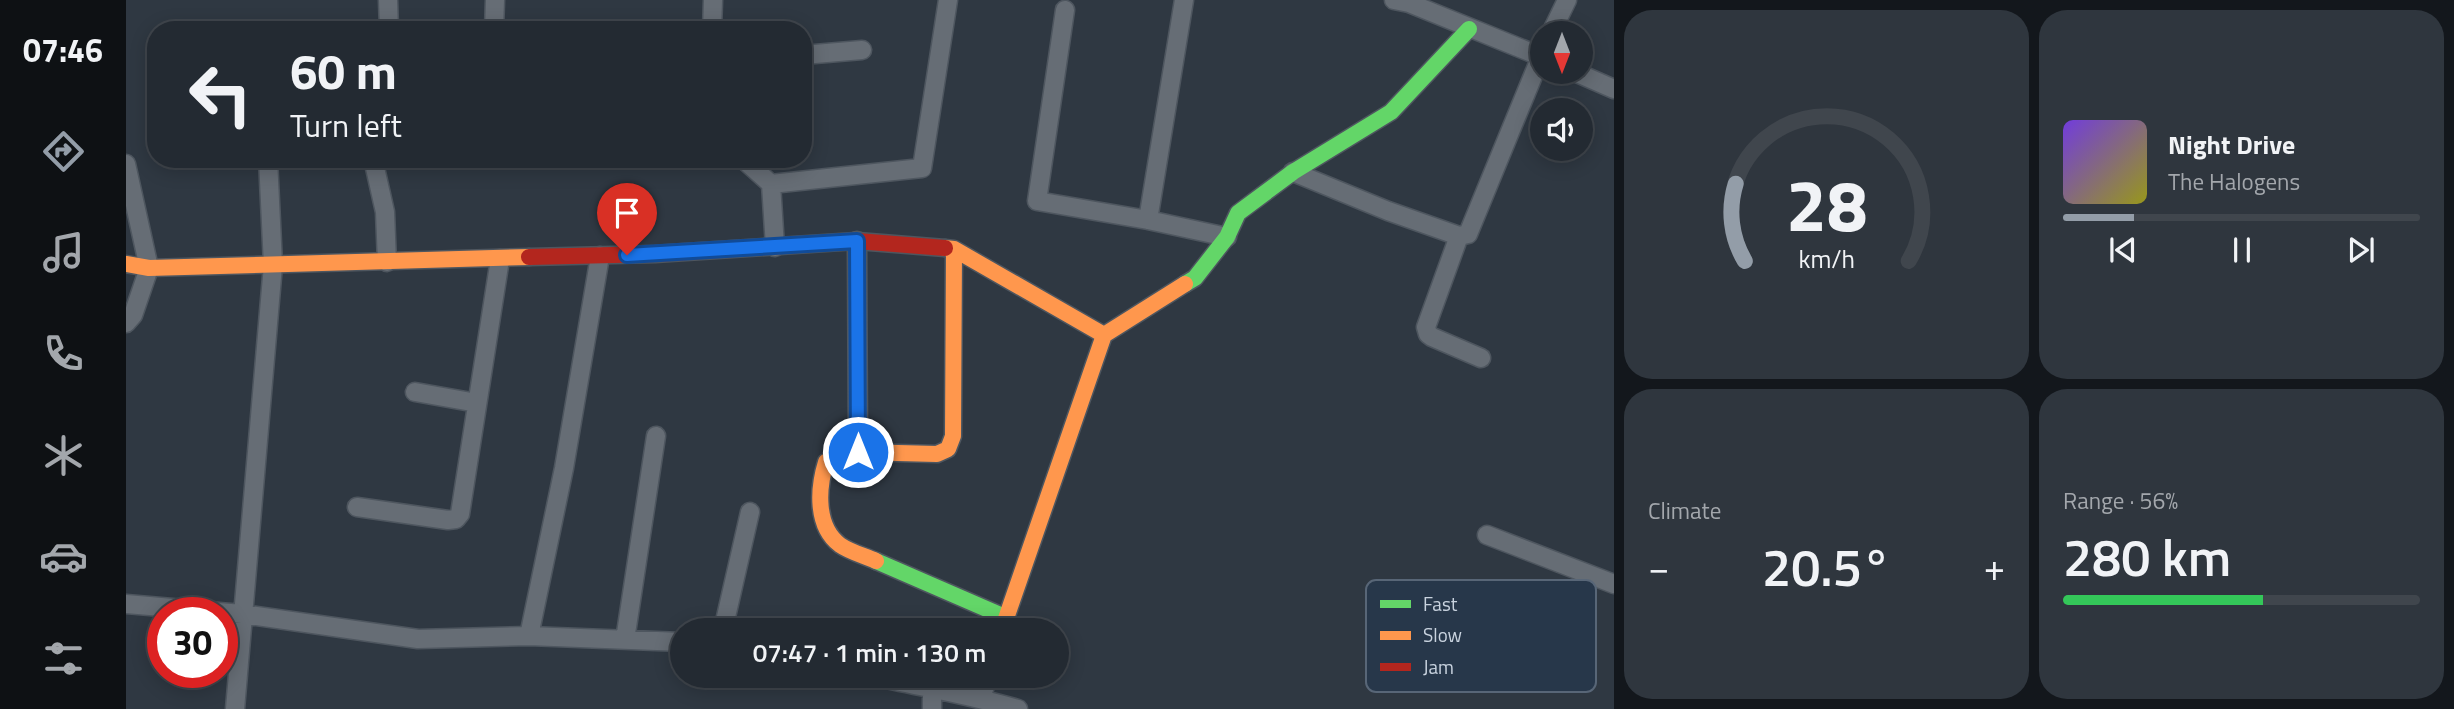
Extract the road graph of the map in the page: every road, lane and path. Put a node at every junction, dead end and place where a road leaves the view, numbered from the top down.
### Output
1 (388, 0) edge
2 (495, 0) edge
3 (713, 0) edge
4 (948, 0) edge
5 (1184, 0) edge
6 (1394, 0) edge
7 (1567, 0) edge
8 (1423, 4) edge
9 (1065, 10) dead end
10 (388, 21) edge
11 (494, 21) edge
12 (712, 21) edge
13 (1557, 21) edge
14 (1469, 29) junction
15 (862, 50) dead end
16 (1530, 52) edge
17 (812, 54) edge
18 (1593, 80) edge
19 (1530, 83) edge
20 (1614, 89) edge
21 (126, 165) edge
22 (268, 168) edge
23 (375, 168) edge
24 (754, 168) edge
25 (1293, 172) junction
26 (771, 184) junction
27 (1148, 220) junction
28 (1459, 236) junction
29 (1227, 237) junction
30 (857, 241) junction
31 (775, 247) junction
32 (954, 249) junction
33 (600, 256) junction
34 (500, 259) junction
35 (387, 262) junction
36 (126, 264) edge
37 (273, 265) junction
38 (149, 268) junction
39 (126, 323) edge
40 (1104, 335) junction
41 (1481, 358) dead end
42 (415, 392) dead end
43 (477, 403) junction
44 (656, 436) dead end
45 (858, 452) junction
46 (357, 507) dead end
47 (750, 512) dead end
48 (1487, 535) dead end
49 (1614, 584) edge
50 (126, 604) edge
51 (242, 614) junction
52 (726, 618) edge
53 (992, 618) edge
54 (1006, 618) edge
55 (529, 636) junction
56 (625, 640) junction
57 (670, 642) edge
58 (924, 688) edge
59 (984, 688) edge
60 (932, 690) junction
61 (981, 699) junction
62 (234, 709) edge
63 (932, 709) edge
64 (1018, 709) edge

1 - 10 street
2 - 11 street
3 - 12 street
4 - 26 street
5 - 27 street
6 - 8 street
7 - 13 street
8 - 14 street
9 - 27 street
14 - 16 street
14 - 25 street
15 - 17 street
18 - 20 street
19 - 28 street
21 - 38 street
22 - 37 street
23 - 35 street
24 - 26 street
25 - 28 street
25 - 29 street
26 - 31 street
27 - 29 street
28 - 41 street
29 - 40 street
30 - 31 street
30 - 32 street
30 - 45 street
31 - 33 street
32 - 40 street
32 - 45 street
33 - 34 street
33 - 55 street
34 - 35 street
34 - 43 street
35 - 37 street
36 - 38 street
37 - 38 street
37 - 51 street
38 - 39 street
40 - 54 street
42 - 43 street
43 - 46 street
44 - 56 street
45 - 53 street
47 - 52 street
48 - 49 street
50 - 51 street
51 - 55 street
51 - 62 street
55 - 56 street
56 - 57 street
58 - 60 street
59 - 61 street
60 - 61 street
60 - 63 street
61 - 64 street

